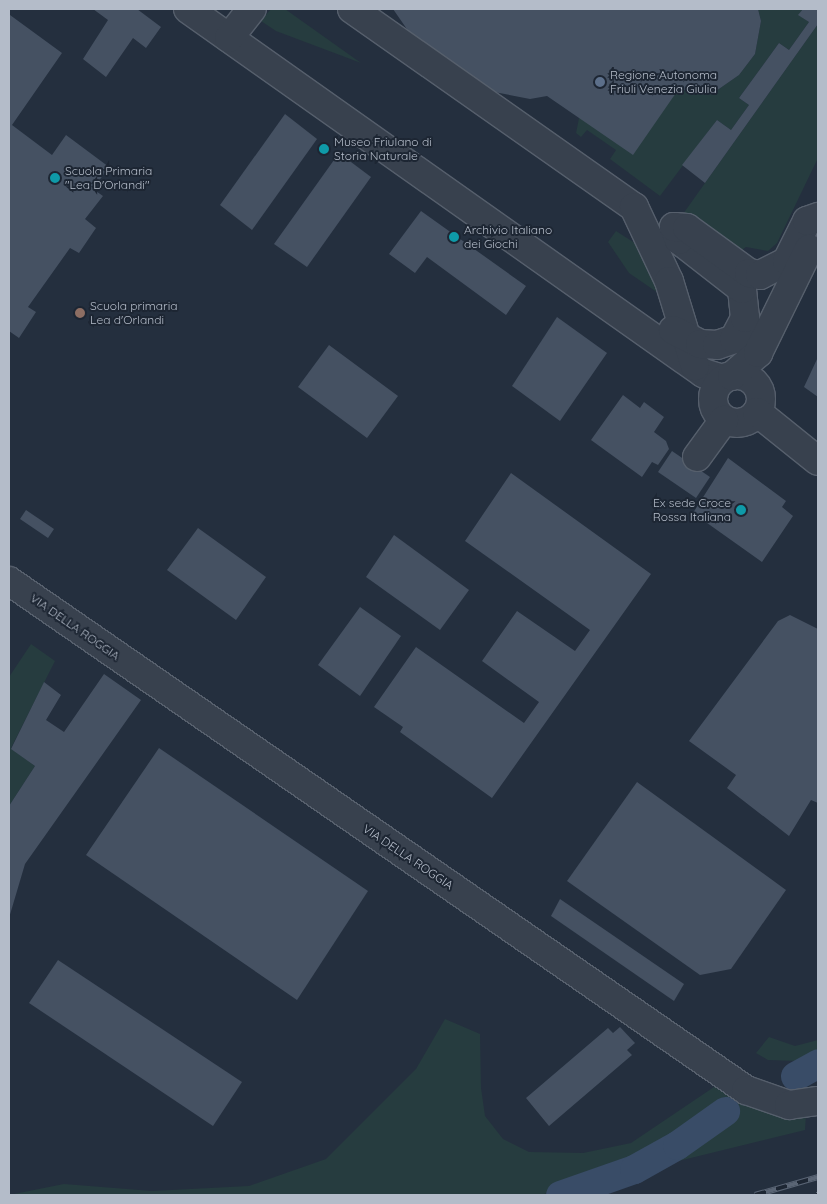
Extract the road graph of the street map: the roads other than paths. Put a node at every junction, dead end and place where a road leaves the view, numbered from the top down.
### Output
1 (188, 9) edge
2 (252, 9) edge
3 (352, 9) edge
4 (229, 38) junction
5 (818, 217) edge
6 (818, 230) edge
7 (742, 289) junction
8 (607, 305) junction
9 (768, 334) junction
10 (686, 338) junction
11 (695, 366) junction
12 (728, 378) junction
13 (758, 412) junction
14 (724, 420) junction
15 (698, 457) dead end
16 (818, 461) edge
17 (9, 581) edge
18 (818, 1102) edge

1 - 4 street
2 - 4 street
3 - 10 street
4 - 8 street
5 - 7 street
6 - 9 street
7 - 9 street
7 - 10 street
8 - 10 street
8 - 11 street
9 - 12 street
10 - 11 street
11 - 12 street
12 - 13 street
12 - 14 street
13 - 14 street
13 - 16 street
14 - 15 street
17 - 18 street, VIA DELLA ROGGIA

